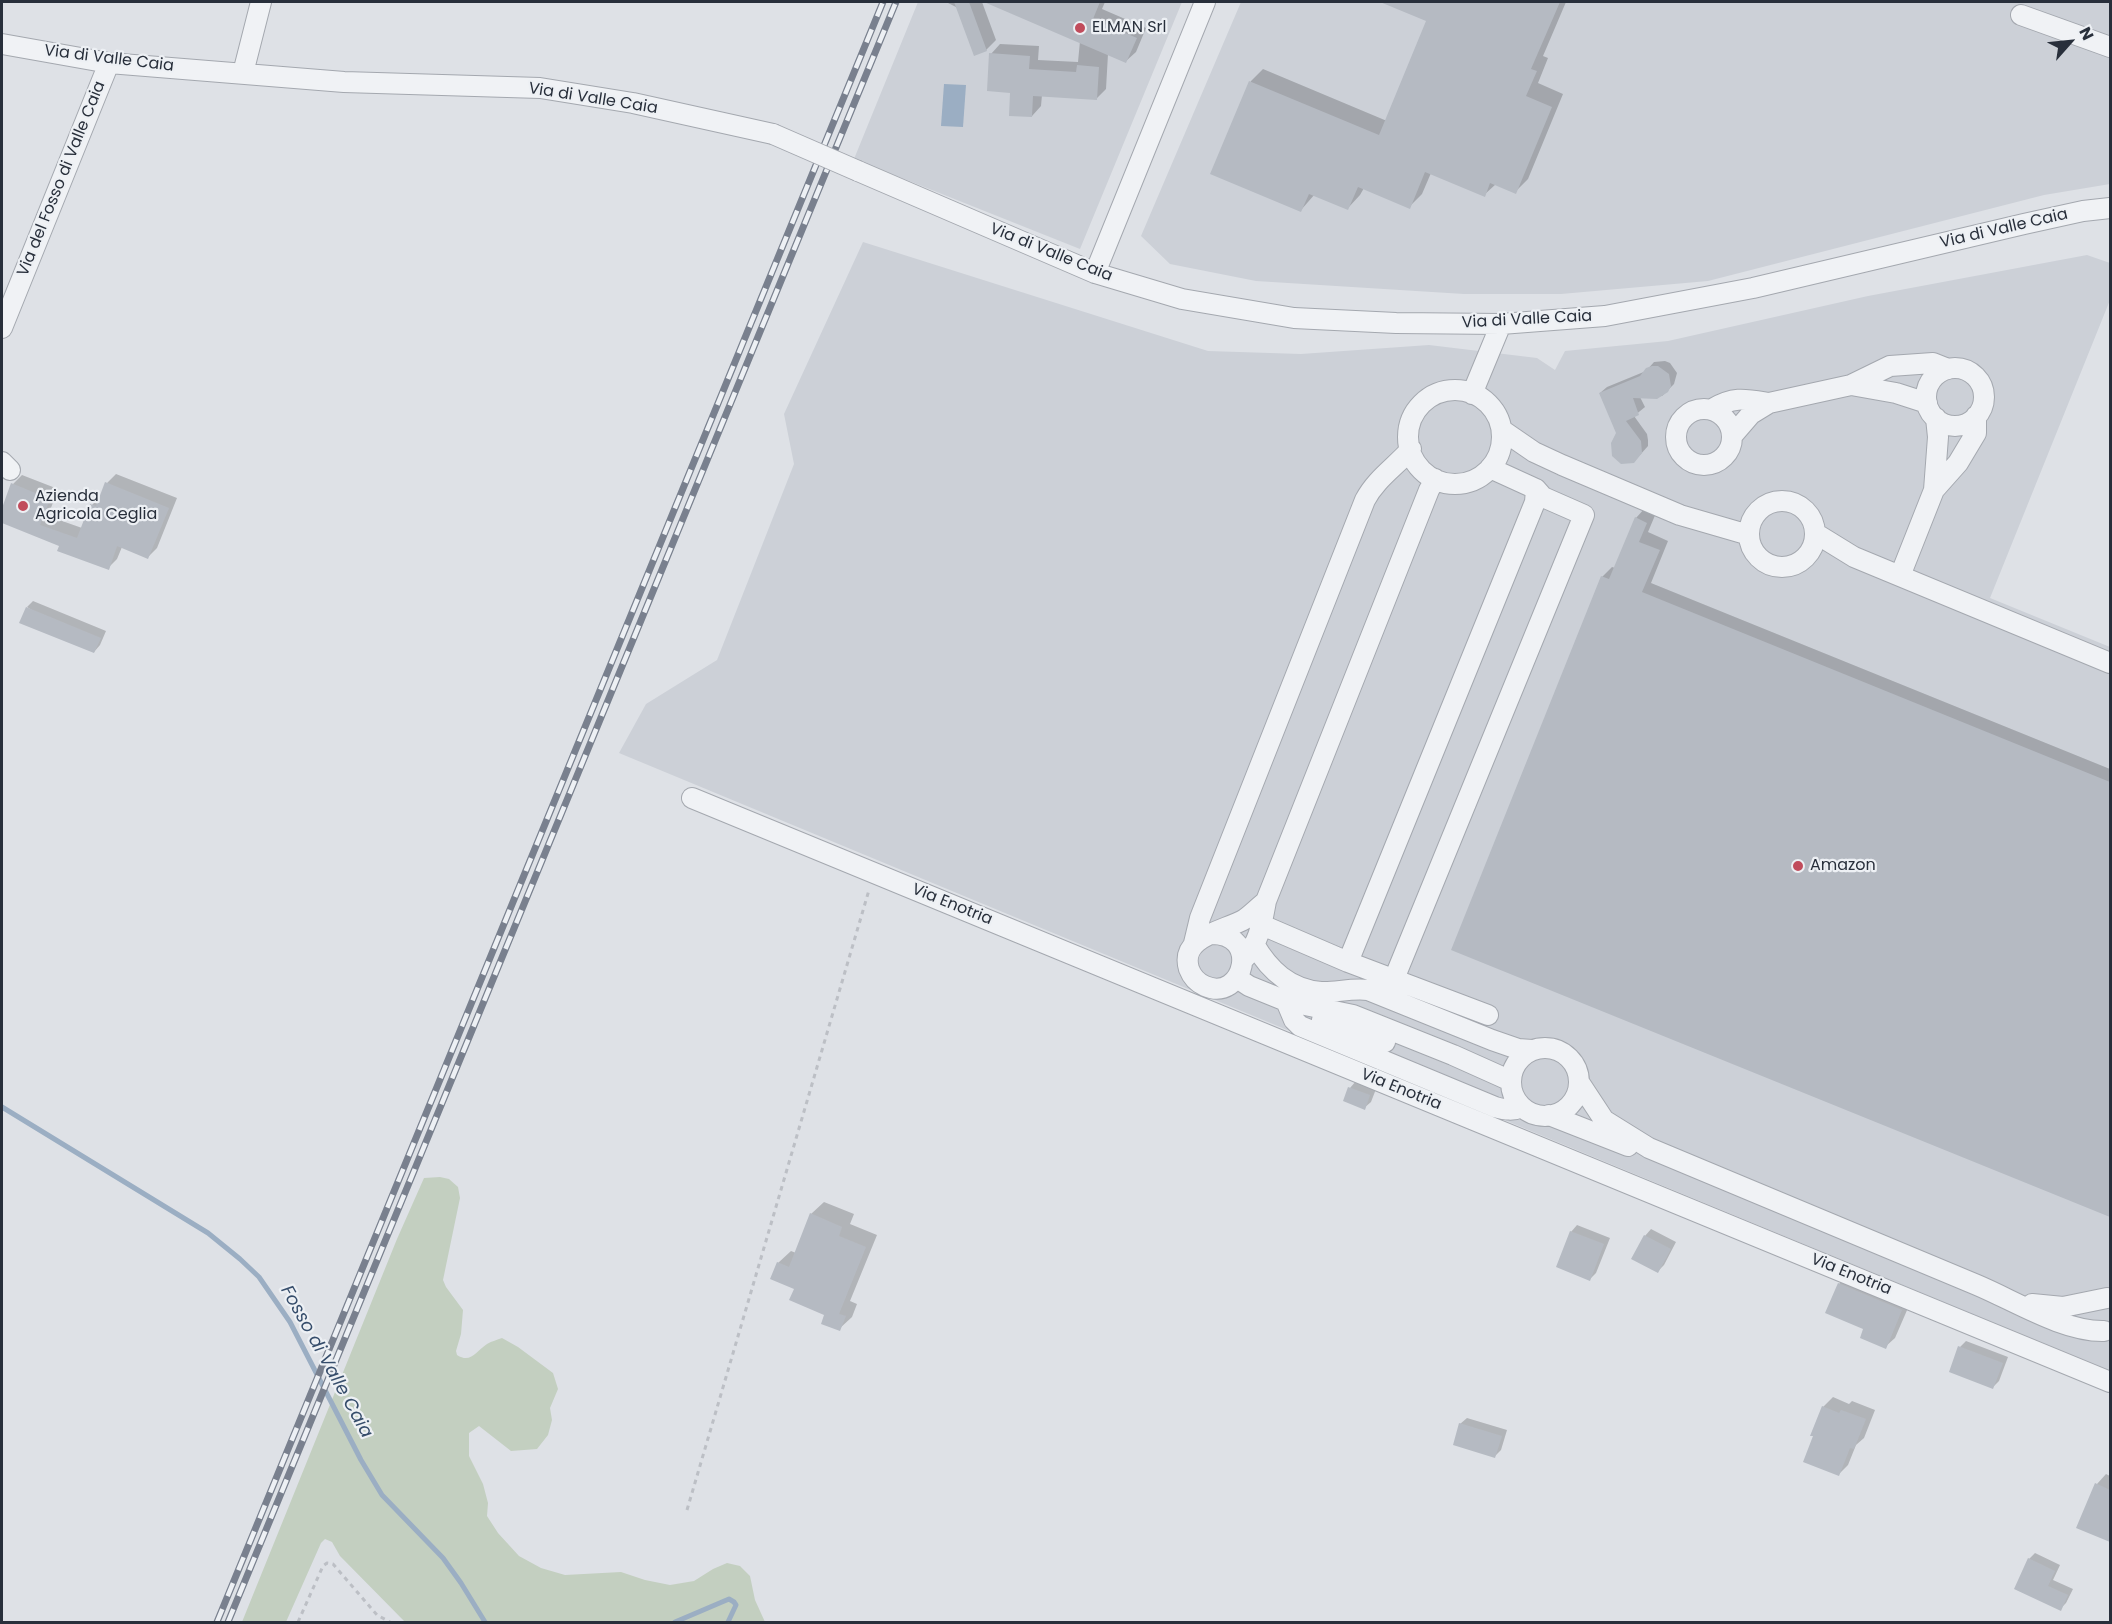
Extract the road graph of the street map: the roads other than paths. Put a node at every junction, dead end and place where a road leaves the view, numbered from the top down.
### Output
1 (261, 2) edge
2 (1205, 2) edge
3 (2021, 15) dead end
4 (2, 44) edge
5 (2110, 47) edge
6 (109, 63) junction
7 (243, 73) junction
8 (2110, 208) edge
9 (1095, 273) junction
10 (1501, 324) junction
11 (2, 328) edge
12 (1948, 369) junction
13 (1851, 385) junction
14 (1472, 394) junction
15 (1769, 403) junction
16 (1712, 409) junction
17 (1931, 411) junction
18 (1976, 416) junction
19 (1502, 430) junction
20 (1732, 436) junction
21 (1411, 449) junction
22 (1490, 468) junction
23 (1435, 479) junction
24 (1536, 489) junction
25 (1934, 490) junction
26 (1815, 533) junction
27 (1749, 536) junction
28 (1854, 557) junction
29 (1804, 558) junction
30 (1900, 576) junction
31 (2110, 663) edge
32 (692, 798) dead end
33 (1266, 901) junction
34 (1262, 925) junction
35 (1202, 939) junction
36 (1245, 961) junction
37 (1348, 962) junction
38 (1394, 979) junction
39 (1286, 1001) junction
40 (1488, 1016) dead end
41 (1532, 1050) junction
42 (1579, 1082) junction
43 (1516, 1094) junction
44 (1550, 1115) junction
45 (1649, 1149) junction
46 (2109, 1296) edge
47 (2009, 1299) junction
48 (2107, 1335) edge
49 (2110, 1382) edge

1 - 7 street
2 - 9 street
3 - 5 street
4 - 6 street, Via di Valle Caia
6 - 7 street, Via di Valle Caia
6 - 11 street, Via del Fosso di Valle Caia
7 - 9 street, Via di Valle Caia, bridge
8 - 10 street, Via di Valle Caia
9 - 10 street, Via di Valle Caia
10 - 14 street
12 - 13 street
12 - 17 street
12 - 18 street
13 - 15 street
13 - 17 street
14 - 19 street
14 - 21 street
15 - 16 street
15 - 20 street
16 - 20 street
16 - 20 street
17 - 18 street
17 - 25 street
18 - 25 street
19 - 22 street
19 - 27 street
21 - 23 street
21 - 35 street
22 - 23 street
22 - 24 street
23 - 33 street
24 - 37 street
24 - 38 street
25 - 30 street
26 - 27 street
26 - 28 street
26 - 29 street
27 - 29 street
28 - 29 street
28 - 30 street
30 - 31 street
32 - 49 street, Via Enotria
33 - 34 street
33 - 35 street
34 - 36 street
34 - 37 street
35 - 36 street
35 - 36 street
36 - 39 street
36 - 41 street
37 - 38 street
38 - 40 street
39 - 43 street
39 - 43 street
41 - 42 street
41 - 43 street
42 - 44 street
42 - 45 street
43 - 44 street
44 - 45 street
45 - 47 street
46 - 47 street
46 - 48 street
47 - 48 street

